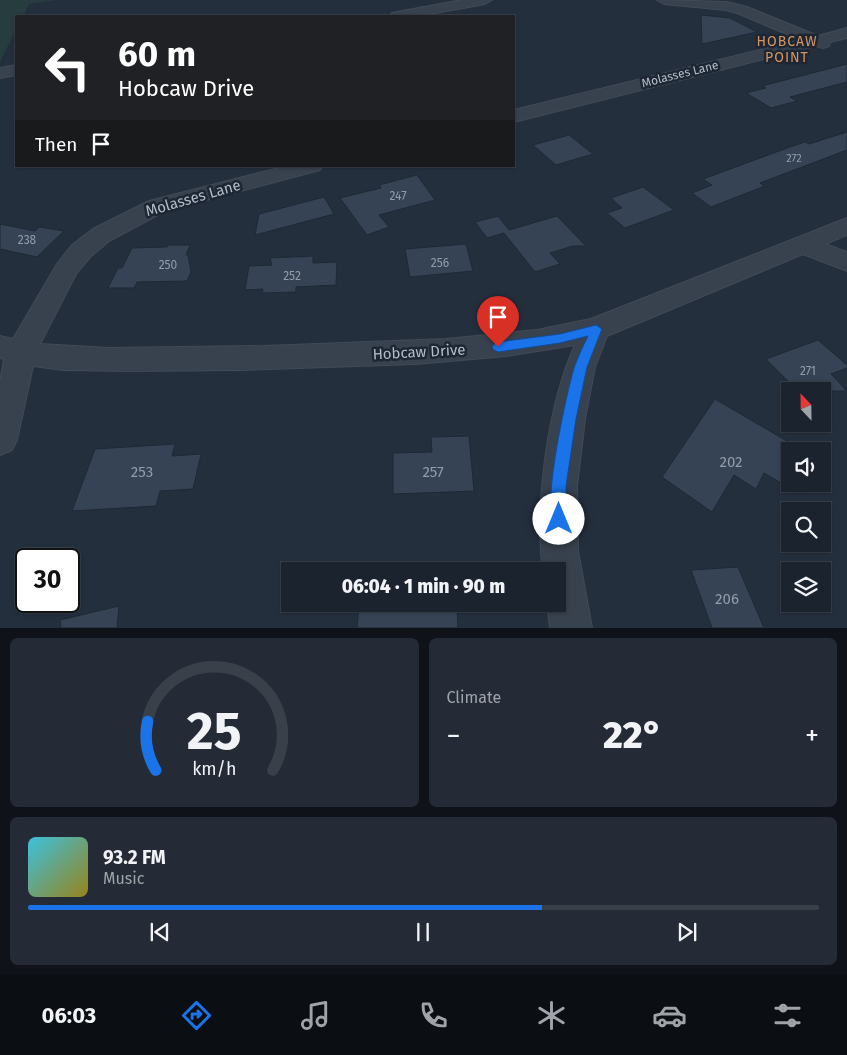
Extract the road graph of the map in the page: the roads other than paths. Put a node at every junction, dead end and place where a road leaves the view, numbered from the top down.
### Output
1 (485, 0) edge
2 (664, 0) edge
3 (402, 15) edge
4 (847, 33) edge
5 (817, 40) junction
6 (839, 49) dead end
7 (15, 70) edge
8 (0, 73) edge
9 (515, 116) edge
10 (309, 167) edge
11 (847, 226) edge
12 (804, 245) junction
13 (847, 262) edge
14 (596, 329) junction
15 (10, 350) edge
16 (0, 440) edge
17 (571, 628) edge

1 - 3 street
2 - 5 street
4 - 5 street, Molasses Lane
5 - 6 street
5 - 9 street, Molasses Lane
7 - 8 street
10 - 15 street, Molasses Lane
11 - 12 street, Hobcaw Drive
12 - 13 street
12 - 14 street, Hobcaw Drive
14 - 15 street, Hobcaw Drive
14 - 17 street
15 - 16 street, Molasses Lane

